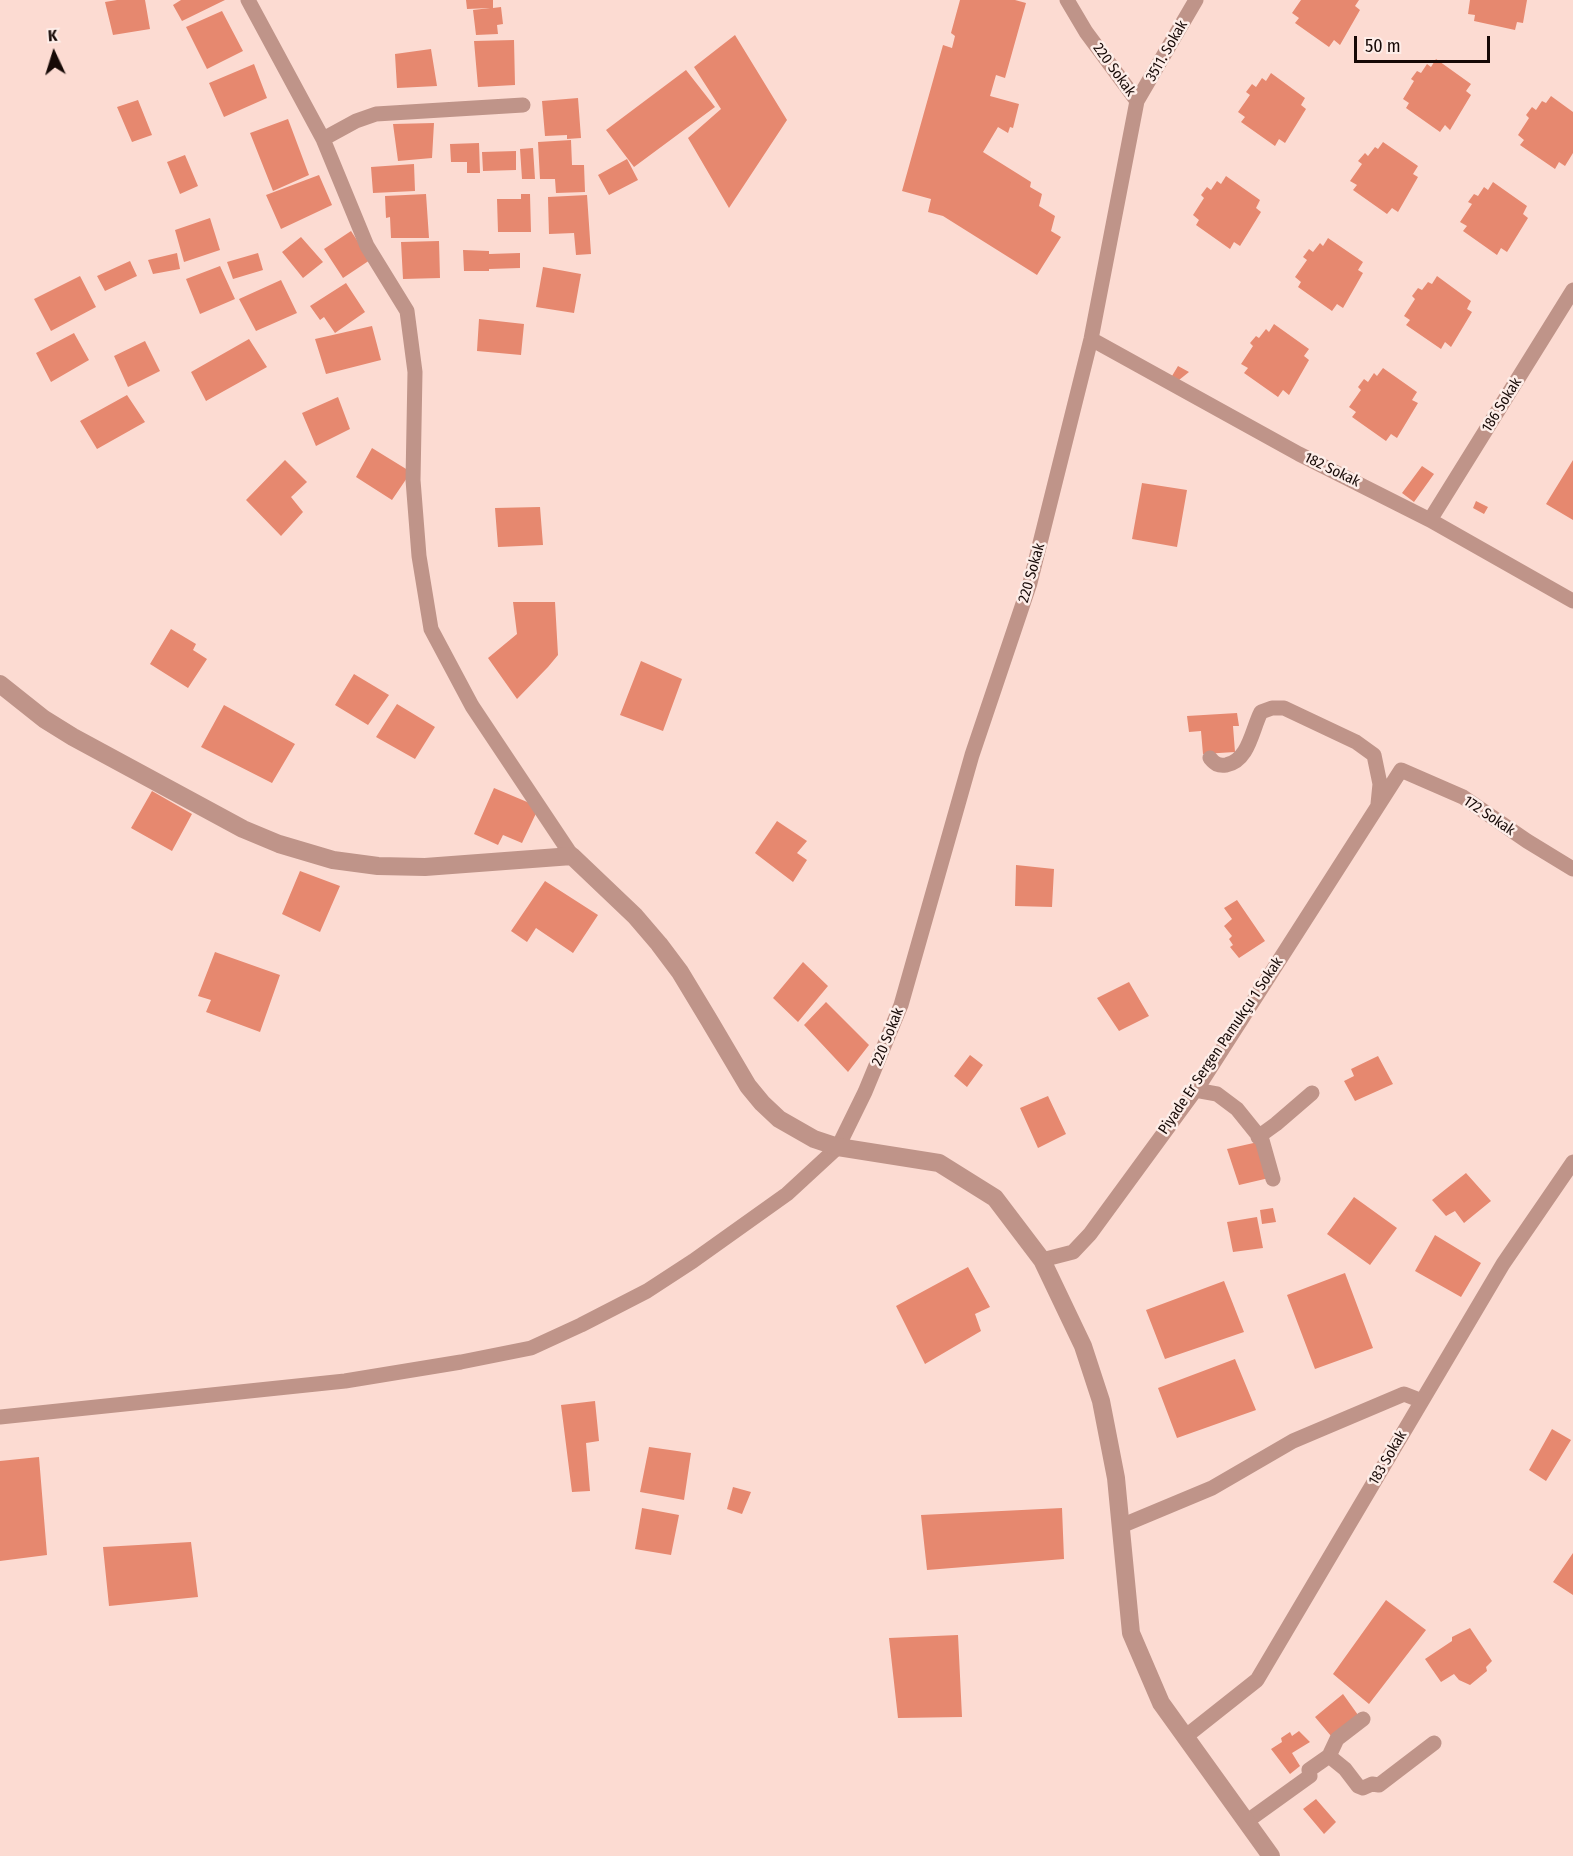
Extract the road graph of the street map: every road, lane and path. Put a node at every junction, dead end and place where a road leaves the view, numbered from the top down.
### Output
1 (248, 0) edge
2 (1066, 0) edge
3 (1196, 0) edge
4 (1137, 102) junction
5 (522, 105) dead end
6 (323, 139) junction
7 (1573, 290) edge
8 (1091, 339) junction
9 (1430, 520) junction
10 (1573, 601) edge
11 (0, 684) edge
12 (1210, 758) dead end
13 (1401, 770) joint
14 (1378, 807) junction
15 (572, 856) junction
16 (1573, 869) edge
17 (1195, 1090) junction
18 (1312, 1094) dead end
19 (1258, 1137) junction
20 (838, 1147) junction
21 (1573, 1162) edge
22 (1273, 1179) dead end
23 (1042, 1260) junction
24 (1422, 1401) junction
25 (0, 1417) edge
26 (1121, 1526) junction
27 (1363, 1719) dead end
28 (1185, 1737) junction
29 (1434, 1743) dead end
30 (1329, 1756) junction
31 (1246, 1822) junction
32 (1271, 1856) edge

1 - 6 street
2 - 4 street, 220 Sokak
3 - 4 street, 3511. Sokak
4 - 8 street, 220 Sokak
5 - 6 street
6 - 15 street
7 - 9 street, 186 Sokak
8 - 9 street, 182 Sokak
8 - 20 street, 220 Sokak
9 - 10 street, 182 Sokak
11 - 15 street
12 - 14 street
13 - 14 street, Piyade Er Sergen Pamukçu 1 Sokak
13 - 16 street, 172 Sokak
14 - 17 street, Piyade Er Sergen Pamukçu 1 Sokak
15 - 20 street
17 - 19 street
17 - 23 street, Piyade Er Sergen Pamukçu 1 Sokak
18 - 19 street
19 - 22 street
20 - 23 street
20 - 25 street
21 - 24 street, 183 Sokak
23 - 26 street
24 - 26 street
24 - 28 street, 183 Sokak
26 - 28 street
27 - 30 street
28 - 31 street
29 - 30 street
30 - 31 street
31 - 32 street

